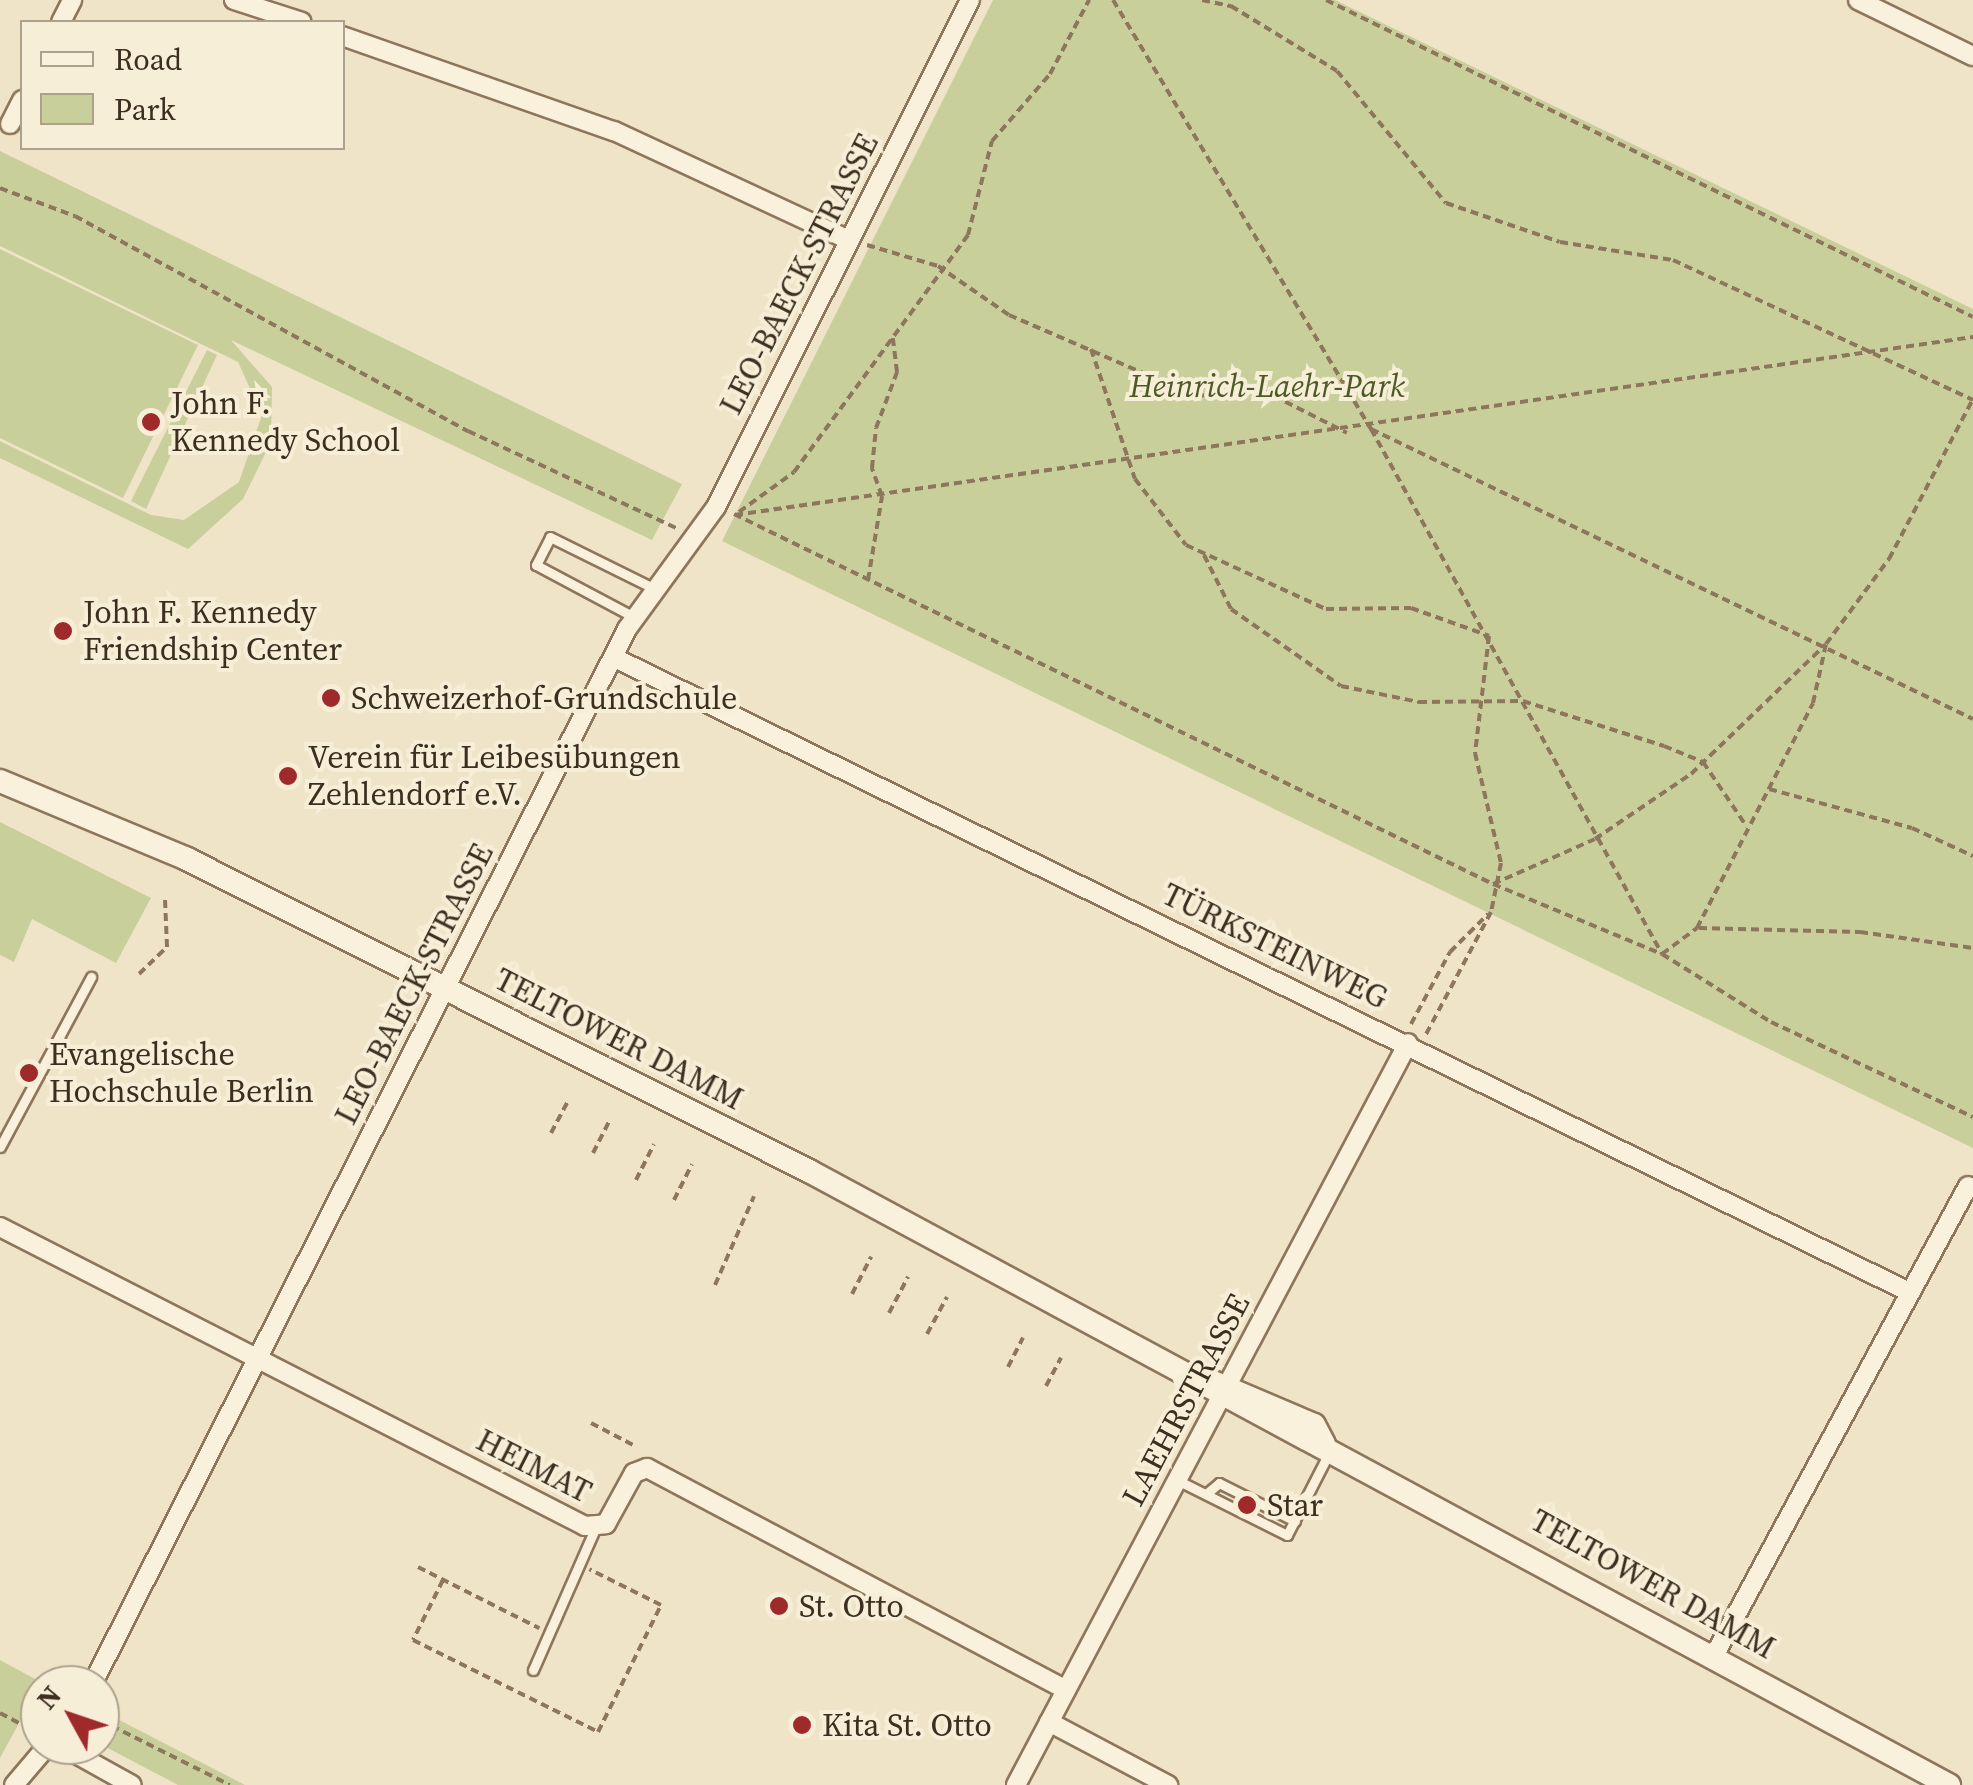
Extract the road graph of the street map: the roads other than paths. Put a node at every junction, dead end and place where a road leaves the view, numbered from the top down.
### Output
1 (234, 0) edge
2 (970, 0) edge
3 (1858, 0) edge
4 (1892, 8) edge
5 (296, 20) edge
6 (345, 37) edge
7 (1973, 56) edge
8 (20, 104) edge
9 (10, 124) dead end
10 (857, 242) junction
11 (653, 588) junction
12 (634, 617) junction
13 (613, 657) junction
14 (0, 781) edge
15 (91, 977) dead end
16 (445, 988) junction
17 (1414, 1036) junction
18 (0, 1147) edge
19 (1968, 1186) dead end
20 (0, 1226) edge
21 (1910, 1292) junction
22 (258, 1359) junction
23 (1225, 1391) junction
24 (1328, 1446) junction
25 (1178, 1480) junction
26 (1206, 1494) junction
27 (1295, 1521) junction
28 (595, 1529) junction
29 (1715, 1654) junction
30 (102, 1665) edge
31 (533, 1670) dead end
32 (1066, 1690) junction
33 (1049, 1722) junction
34 (96, 1765) edge
35 (132, 1785) edge
36 (1016, 1785) edge
37 (1168, 1785) edge
38 (1949, 1785) edge

1 - 5 street
2 - 10 street, LEO-BAECK-STRASSE
3 - 4 street
4 - 7 street
6 - 10 street
8 - 9 street
10 - 11 street, LEO-BAECK-STRASSE
11 - 12 street, LEO-BAECK-STRASSE
11 - 12 lane
12 - 13 street, LEO-BAECK-STRASSE
13 - 16 street, LEO-BAECK-STRASSE
13 - 17 street, TÜRKSTEINWEG
14 - 16 main road, TELTOWER DAMM
15 - 18 lane
16 - 22 street, LEO-BAECK-STRASSE
16 - 23 main road, TELTOWER DAMM
17 - 21 street, TÜRKSTEINWEG
17 - 23 street, LAEHRSTRASSE
19 - 21 street
20 - 22 street, HEIMAT
21 - 29 street
22 - 28 street, HEIMAT
22 - 30 street, LEO-BAECK-STRASSE
23 - 24 main road, TELTOWER DAMM
23 - 25 street, LAEHRSTRASSE
24 - 27 lane
24 - 29 main road, TELTOWER DAMM
25 - 26 lane
25 - 32 street, LAEHRSTRASSE
26 - 27 lane
26 - 27 lane
28 - 31 lane
28 - 32 street, HEIMAT
29 - 38 main road, TELTOWER DAMM
32 - 33 street, LAEHRSTRASSE
33 - 36 street, LAEHRSTRASSE
33 - 37 street
34 - 35 street

